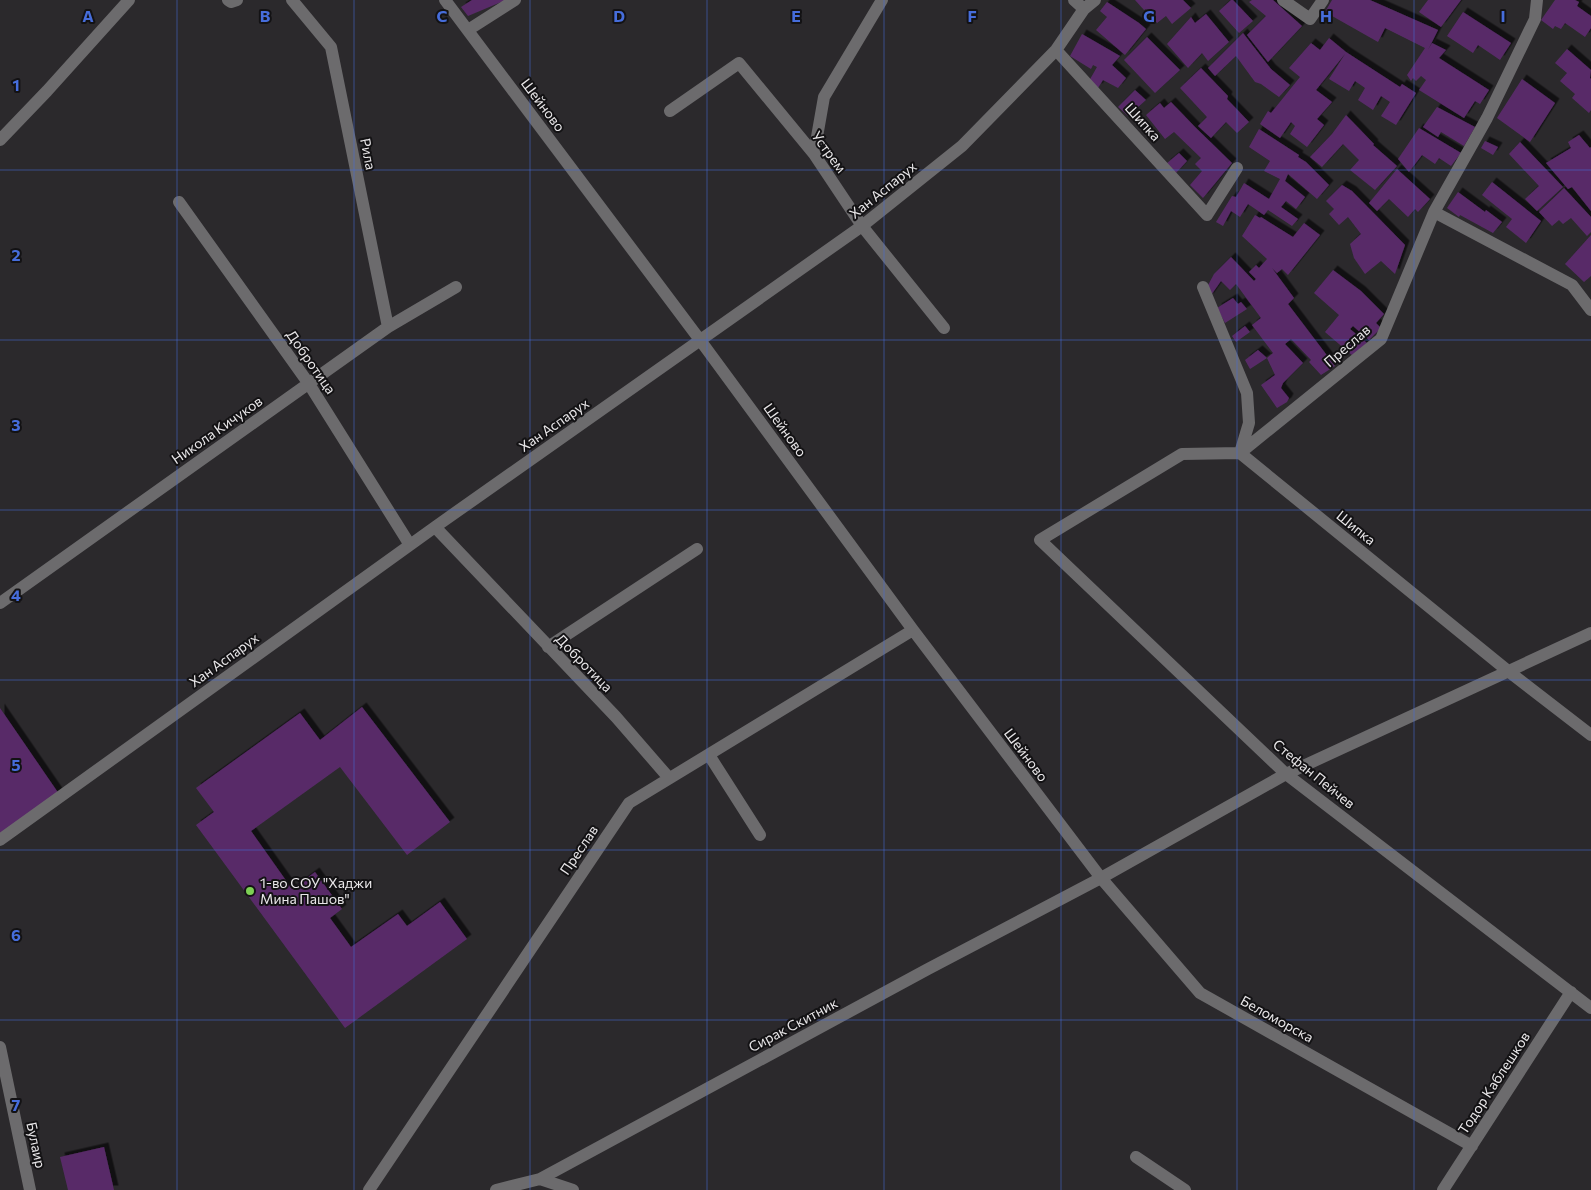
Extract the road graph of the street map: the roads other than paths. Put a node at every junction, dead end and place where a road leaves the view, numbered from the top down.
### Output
1 (129, 0) edge
2 (228, 0) edge
3 (236, 0) edge
4 (292, 0) edge
5 (445, 0) edge
6 (515, 0) edge
7 (882, 0) edge
8 (1074, 0) edge
9 (1095, 0) edge
10 (1283, 0) edge
11 (1323, 0) edge
12 (1537, 0) edge
13 (1084, 9) junction
14 (468, 30) junction
15 (1056, 50) junction
16 (670, 111) dead end
17 (0, 140) edge
18 (814, 154) junction
19 (1238, 168) dead end
20 (179, 202) dead end
21 (1434, 212) junction
22 (862, 226) junction
23 (456, 287) dead end
24 (1203, 287) dead end
25 (1591, 310) edge
26 (388, 327) junction
27 (944, 328) dead end
28 (700, 340) junction
29 (309, 384) junction
30 (1240, 453) junction
31 (435, 527) junction
32 (410, 545) junction
33 (697, 549) dead end
34 (0, 603) edge
35 (913, 630) junction
36 (1591, 633) edge
37 (548, 648) junction
38 (1508, 671) junction
39 (1591, 735) edge
40 (710, 755) junction
41 (1286, 774) junction
42 (669, 778) junction
43 (760, 835) dead end
44 (0, 840) edge
45 (1101, 878) junction
46 (1571, 992) junction
47 (1591, 1008) edge
48 (0, 1047) edge
49 (1472, 1146) junction
50 (1136, 1157) dead end
51 (540, 1179) junction
52 (30, 1190) edge
53 (368, 1190) edge
54 (496, 1190) edge
55 (573, 1190) edge
56 (1185, 1190) edge
57 (1443, 1190) edge

1 - 17 street
2 - 3 street
4 - 26 street, Рила
5 - 14 street, Шейново
6 - 14 street
7 - 18 street
8 - 13 street
9 - 13 street, Хан Аспарух
10 - 11 street
12 - 21 street, Преслав
13 - 15 street, Хан Аспарух
14 - 28 street, Шейново
15 - 19 street, Шипка
15 - 22 street, Хан Аспарух
16 - 18 street, Устрем
18 - 22 street, Устрем
20 - 29 street, Добротица
21 - 25 street
21 - 30 street, Преслав
22 - 27 street, Устрем
22 - 28 street, Хан Аспарух
23 - 26 street, Никола Кичуков
24 - 30 street
26 - 29 street, Никола Кичуков
28 - 31 street, Хан Аспарух
28 - 35 street, Шейново
29 - 32 street, Добротица
29 - 34 street, Никола Кичуков
30 - 38 street, Шипка
30 - 41 street, Стефан Пейчев
31 - 32 street, Хан Аспарух
31 - 37 street, Добротица
32 - 44 street, Хан Аспарух
33 - 37 street
35 - 40 street, Преслав
35 - 45 street, Шейново
36 - 38 street, Сирак Скитник
37 - 42 street, Добротица
38 - 39 street, Шипка
38 - 41 street, Сирак Скитник
40 - 42 street, Преслав
40 - 43 street
41 - 45 street, Сирак Скитник
41 - 46 street, Стефан Пейчев
42 - 53 street, Преслав
45 - 49 street, Беломорска
45 - 51 street, Сирак Скитник
46 - 47 street, Стефан Пейчев
46 - 49 street, Тодор Каблешков
48 - 52 street, Булаир
49 - 57 street, Тодор Каблешков
50 - 56 street
51 - 54 street, Сирак Скитник
51 - 55 street

